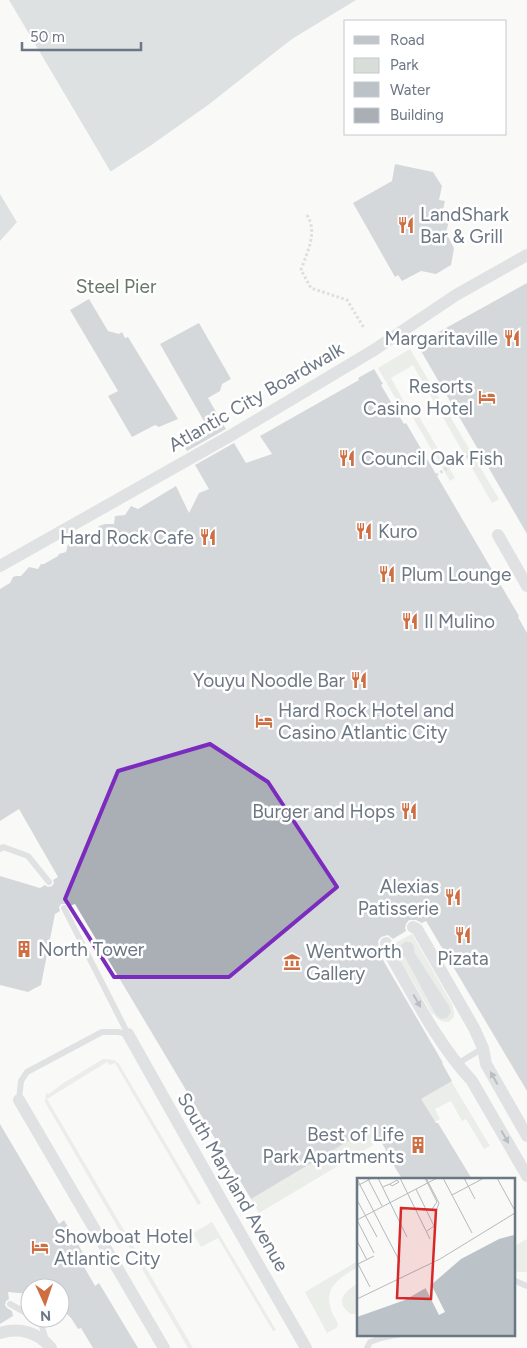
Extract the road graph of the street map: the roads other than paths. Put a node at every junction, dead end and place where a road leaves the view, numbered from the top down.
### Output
1 (527, 255) edge
2 (498, 535) dead end
3 (0, 566) edge
4 (527, 586) edge
5 (0, 849) edge
6 (49, 882) dead end
7 (64, 908) dead end
8 (413, 927) dead end
9 (386, 943) dead end
10 (128, 1034) junction
11 (483, 1048) junction
12 (457, 1064) junction
13 (19, 1100) joint
14 (527, 1136) edge
15 (527, 1176) edge
16 (514, 1280) edge
17 (527, 1286) edge
18 (10, 1304) dead end
19 (20, 1310) edge
20 (43, 1328) edge
21 (0, 1333) edge
22 (390, 1336) edge
23 (49, 1345) edge
24 (164, 1348) edge
25 (306, 1348) edge
26 (367, 1348) edge

1 - 3 street, Atlantic City Boardwalk
2 - 4 street
5 - 6 lane
7 - 10 lane
8 - 11 street
9 -> 12 street
10 - 13 lane
10 - 25 street, South Maryland Avenue
11 - 12 lane
14 -> 11 street
12 -> 15 street
13 - 24 street
16 - 17 lane
18 - 19 lane
20 - 23 lane
21 - 23 street
22 - 26 lane

